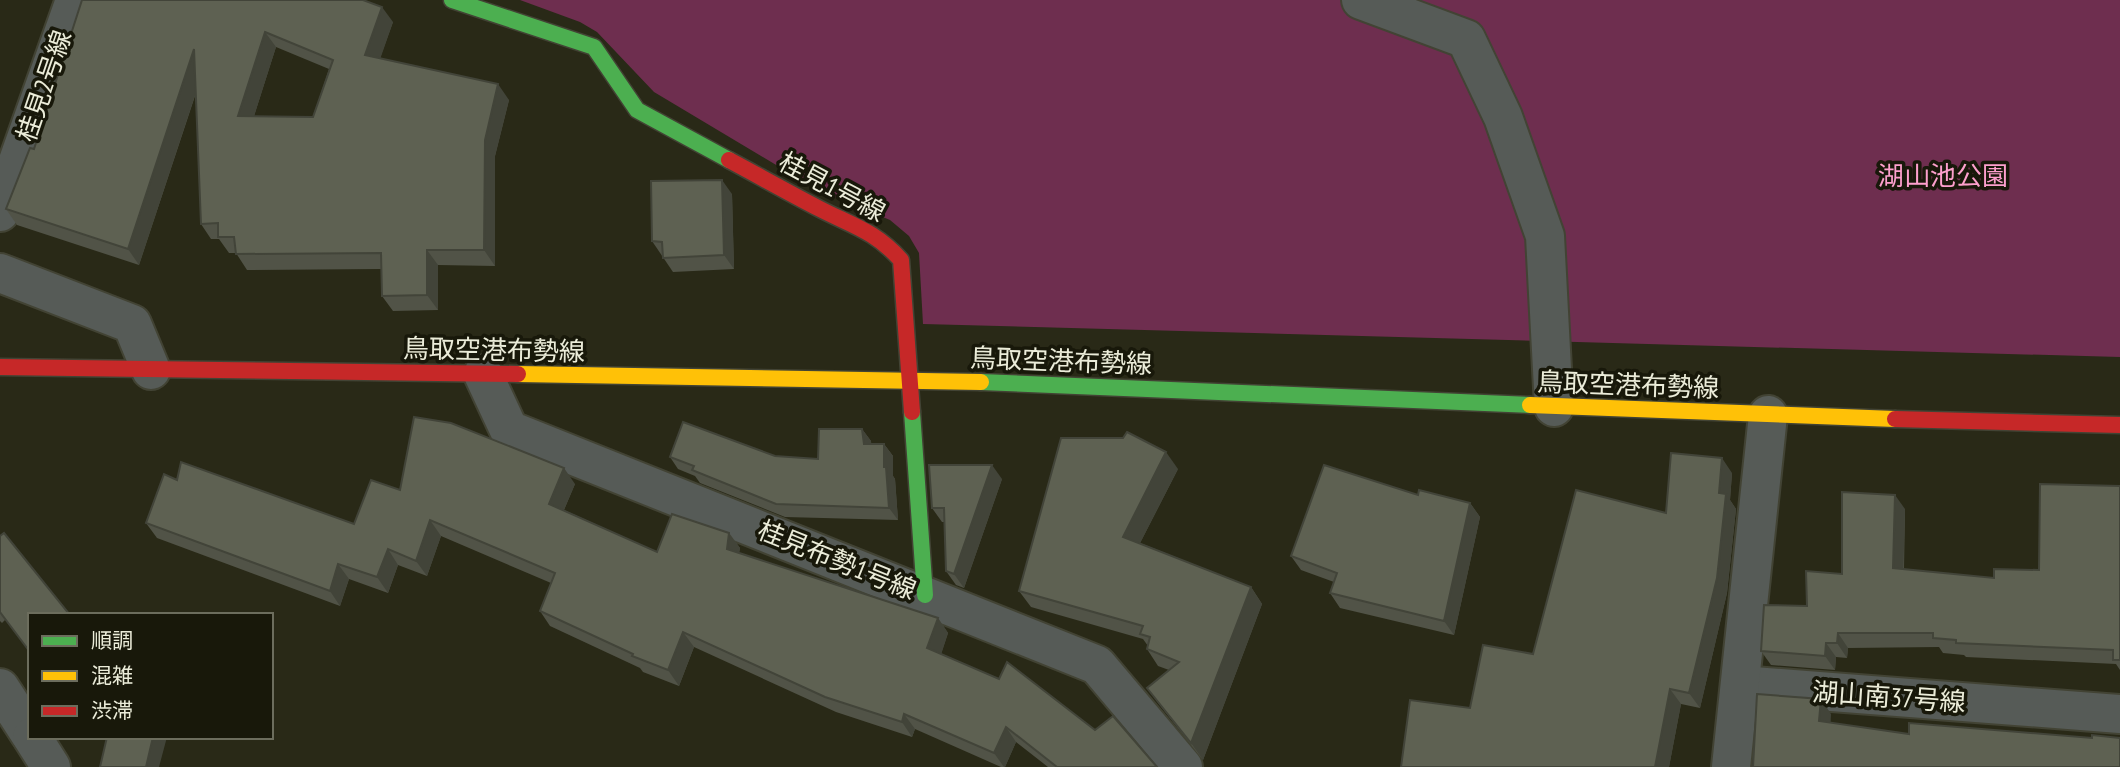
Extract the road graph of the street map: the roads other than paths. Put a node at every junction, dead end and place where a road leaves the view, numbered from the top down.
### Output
1 (75, 0) edge
2 (452, 0) edge
3 (1361, 0) edge
4 (0, 212) edge
5 (0, 273) edge
6 (0, 367) edge
7 (151, 370) junction
8 (483, 374) junction
9 (910, 379) junction
10 (1554, 407) junction
11 (1768, 415) junction
12 (2120, 425) edge
13 (925, 595) junction
14 (1740, 685) junction
15 (0, 688) edge
16 (2120, 714) edge
17 (28, 731) edge
18 (33, 739) edge
19 (51, 767) edge
20 (1183, 767) edge
21 (1731, 767) edge

1 - 4 street, 桂見2号線
2 - 9 main road, 桂見1号線
3 - 10 street
5 - 7 street
6 - 7 main road, 鳥取空港布勢線
7 - 8 main road, 鳥取空港布勢線
8 - 9 main road, 鳥取空港布勢線
8 - 13 street, 桂見布勢1号線
9 - 10 main road, 鳥取空港布勢線
9 - 13 main road, 桂見1号線
10 - 11 main road, 鳥取空港布勢線
11 - 12 main road, 鳥取空港布勢線
11 - 14 street
13 - 20 street, 桂見布勢1号線
14 - 16 street, 湖山南37号線
14 - 21 street
15 - 17 street
18 - 19 street

